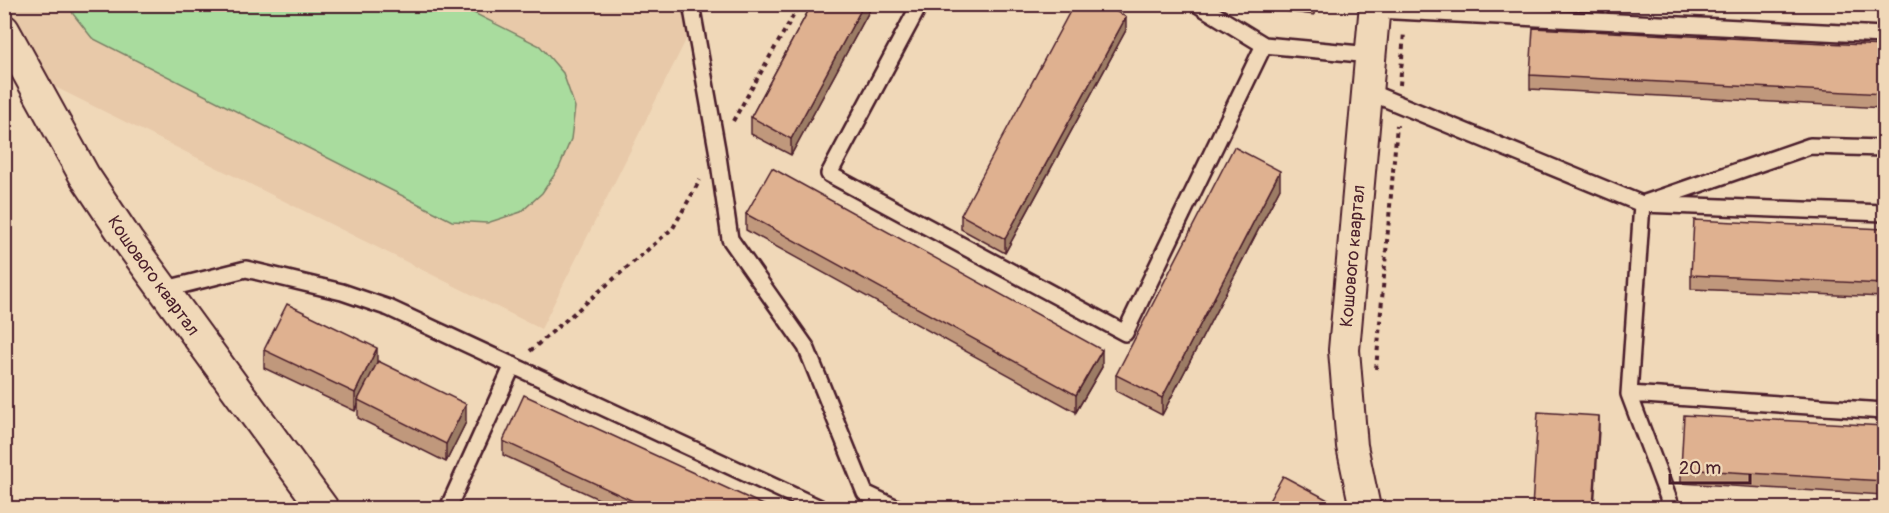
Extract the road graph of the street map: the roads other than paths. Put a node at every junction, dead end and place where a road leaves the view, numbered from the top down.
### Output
1 (691, 4) edge
2 (920, 4) edge
3 (1197, 4) edge
4 (1375, 7) edge
5 (4, 30) edge
6 (1884, 35) edge
7 (1264, 45) junction
8 (1371, 55) junction
9 (1369, 92) junction
10 (1884, 148) edge
11 (1642, 204) junction
12 (1884, 213) edge
13 (162, 290) junction
14 (513, 365) junction
15 (1629, 394) junction
16 (1884, 411) edge
17 (323, 508) edge
18 (448, 508) edge
19 (820, 508) edge
20 (897, 508) edge
21 (1365, 508) edge
22 (1672, 508) edge

1 - 20 lane
2 - 7 lane
3 - 7 lane
4 - 6 lane
4 - 8 street, Кошового квартал
5 - 13 street, Кошового квартал
7 - 8 lane
8 - 9 street, Кошового квартал
9 - 11 lane
9 - 21 street, Кошового квартал
10 - 11 lane
11 - 12 lane
11 - 15 lane
13 - 14 lane
13 - 17 street, Кошового квартал
14 - 18 lane
14 - 19 lane
15 - 16 lane
15 - 22 lane

